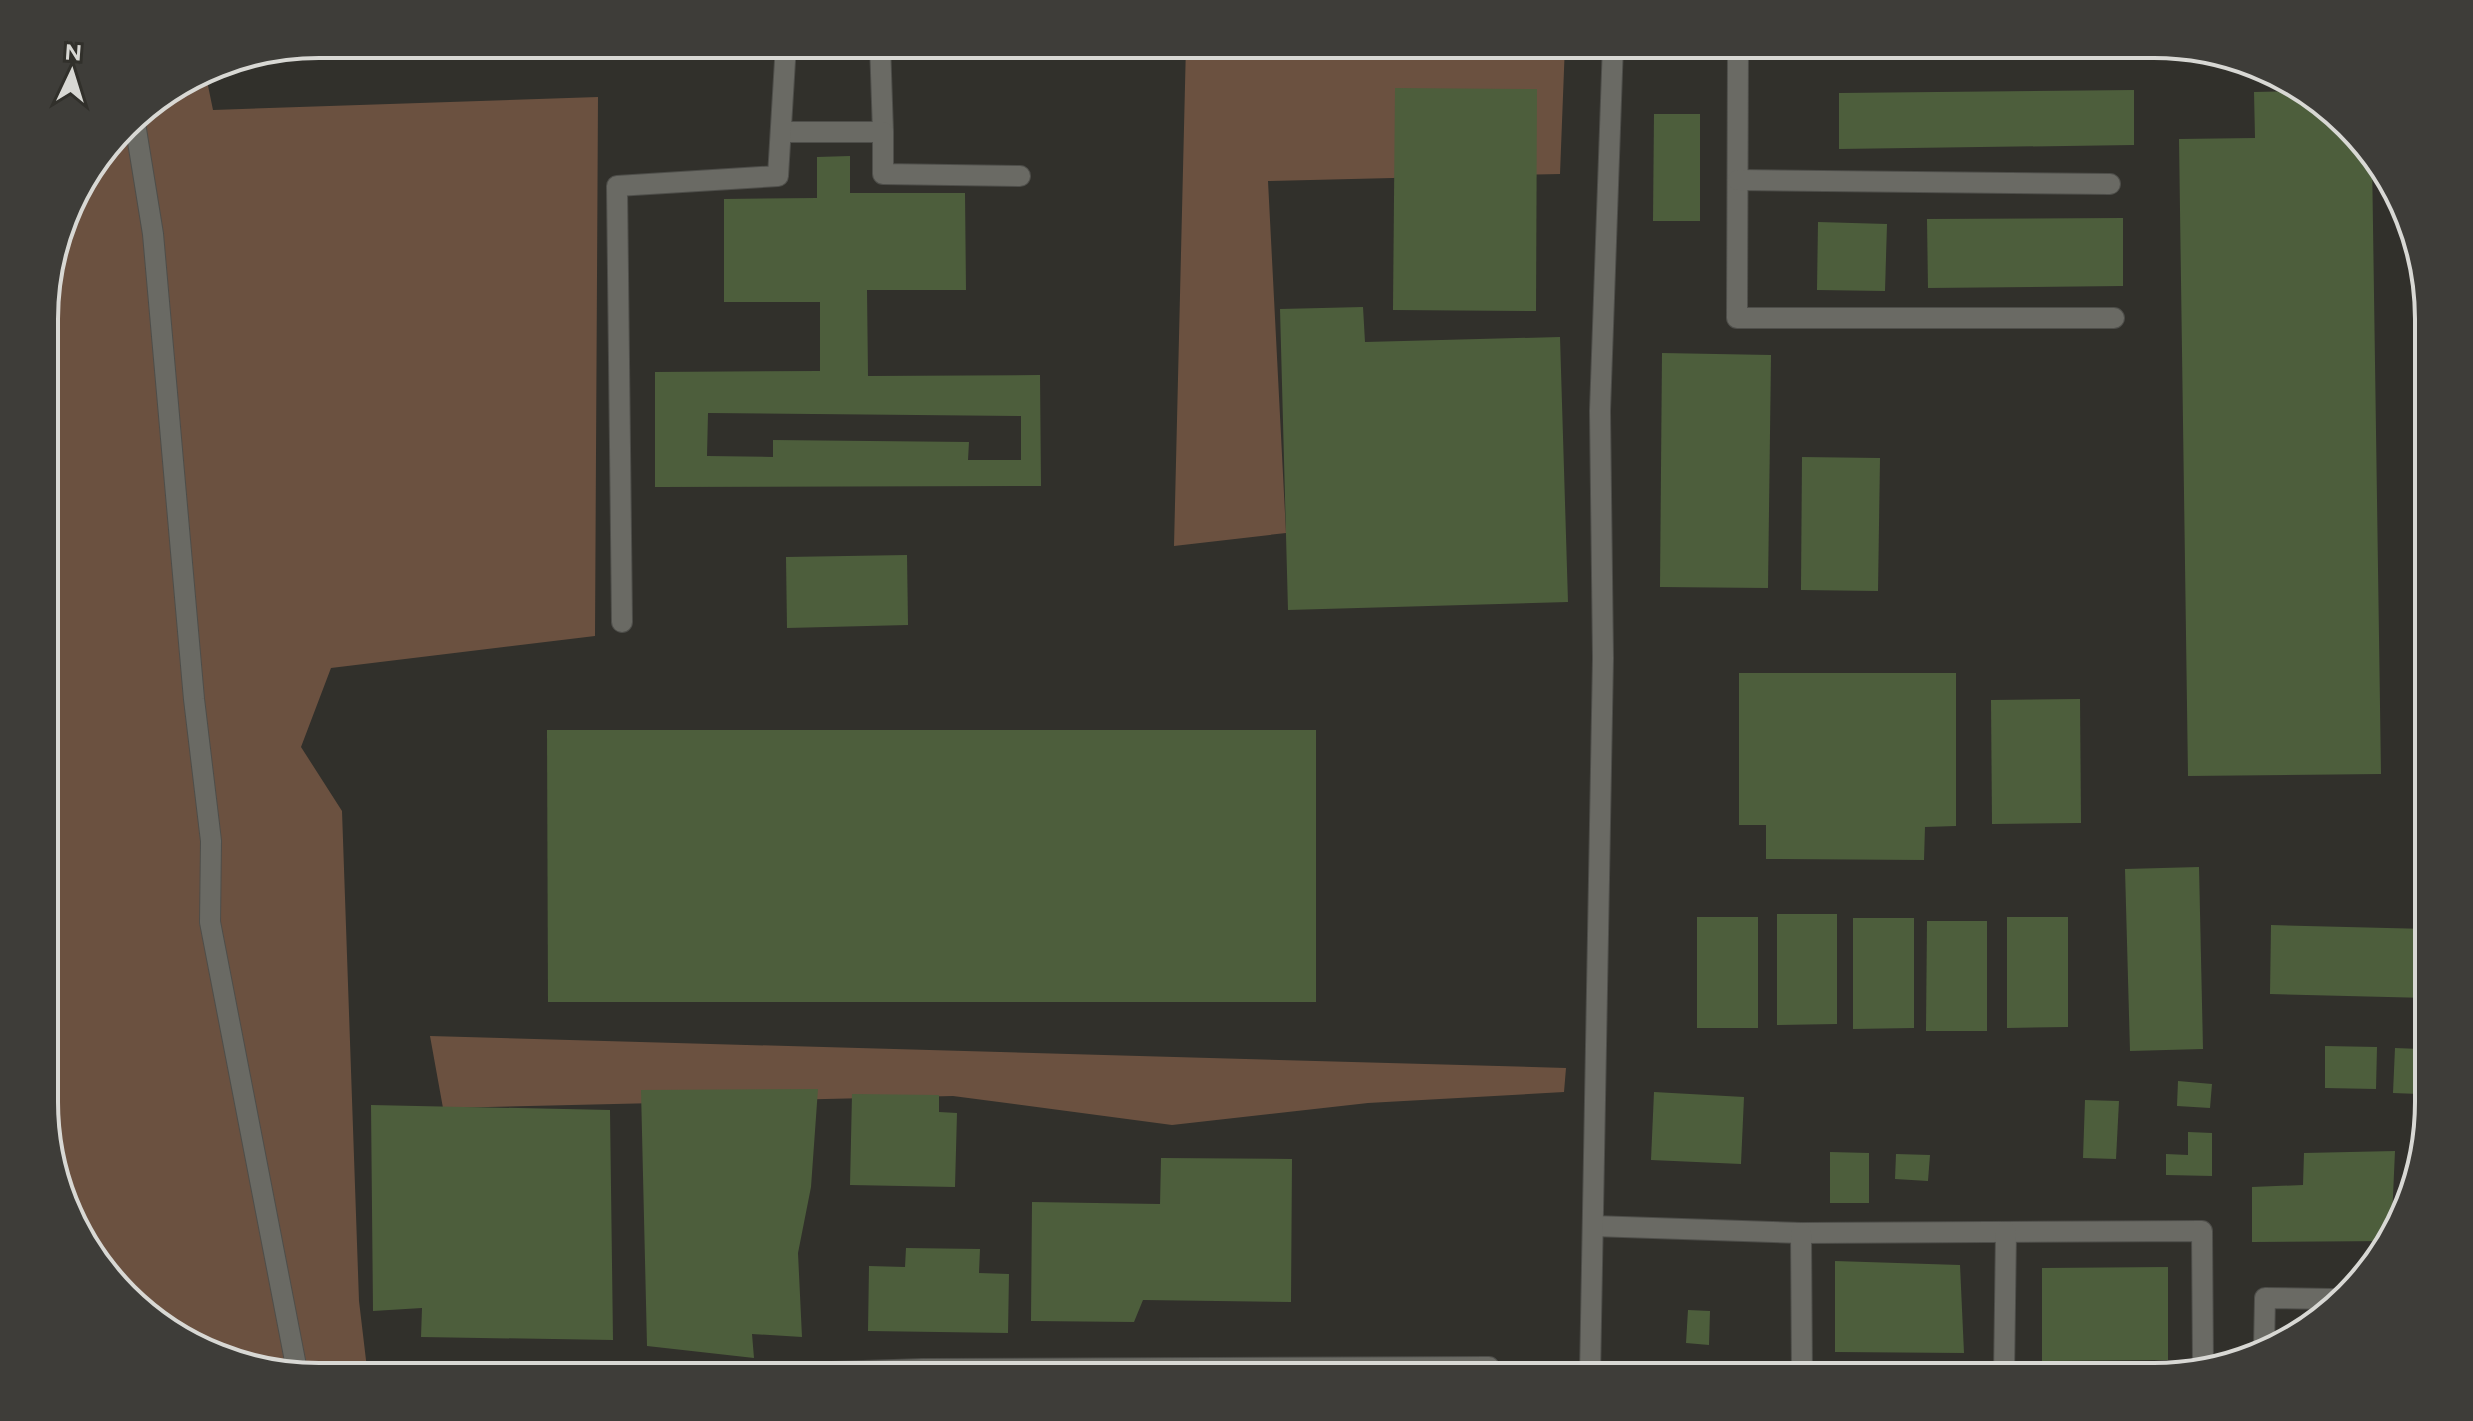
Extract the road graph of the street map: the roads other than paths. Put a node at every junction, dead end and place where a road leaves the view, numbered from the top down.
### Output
1 (785, 58) edge
2 (880, 58) edge
3 (1613, 58) edge
4 (1738, 58) edge
5 (136, 132) edge
6 (781, 132) junction
7 (883, 132) junction
8 (1020, 176) dead end
9 (1738, 180) junction
10 (2110, 184) dead end
11 (2114, 318) dead end
12 (622, 622) dead end
13 (1593, 1226) junction
14 (2006, 1232) junction
15 (1801, 1233) junction
16 (2325, 1299) edge
17 (2264, 1338) edge
18 (2203, 1358) edge
19 (295, 1362) edge
20 (1590, 1362) edge
21 (1802, 1362) edge
22 (2004, 1362) edge

1 - 6 street
2 - 7 street
3 - 13 street
4 - 9 street
5 - 19 street
6 - 7 street
6 - 12 street
7 - 8 street
9 - 10 street
9 - 11 street
13 - 15 street
13 - 20 street
14 - 15 street
14 - 18 street
14 - 22 street
15 - 21 street
16 - 17 street

